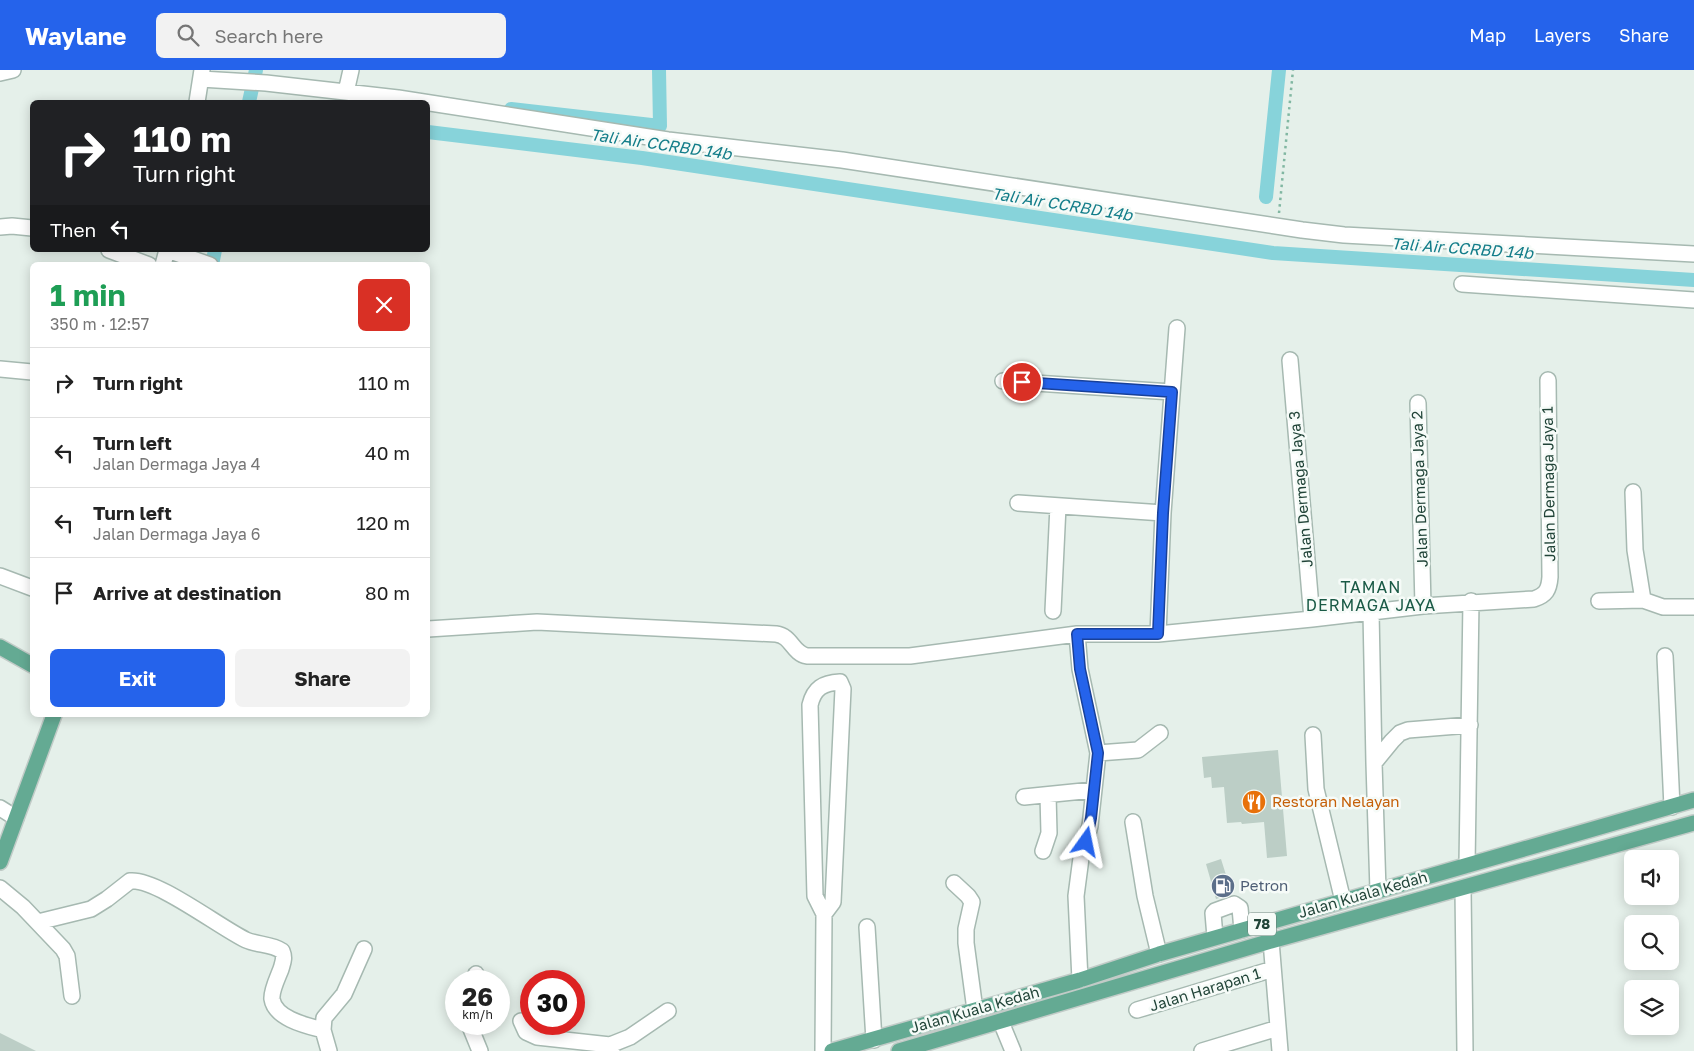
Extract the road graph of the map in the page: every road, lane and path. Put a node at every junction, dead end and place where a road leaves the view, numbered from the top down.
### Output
1 (13, 70) edge
2 (351, 70) edge
3 (1293, 70) edge
4 (0, 73) edge
5 (202, 75) edge
6 (346, 92) junction
7 (327, 97) edge
8 (197, 100) edge
9 (411, 100) edge
10 (430, 103) edge
11 (1278, 225) junction
12 (0, 227) edge
13 (30, 228) edge
14 (114, 252) edge
15 (173, 252) edge
16 (1694, 254) edge
17 (142, 262) edge
18 (202, 262) edge
19 (1462, 284) dead end
20 (1694, 300) edge
21 (1177, 328) dead end
22 (1290, 360) dead end
23 (0, 369) edge
24 (30, 372) edge
25 (1548, 380) dead end
26 (1003, 381) dead end
27 (1172, 392) junction
28 (1418, 403) dead end
29 (1633, 492) dead end
30 (1018, 503) dead end
31 (1058, 506) junction
32 (1163, 513) junction
33 (0, 576) edge
34 (30, 587) edge
35 (1643, 600) junction
36 (1599, 601) dead end
37 (1472, 602) junction
38 (1423, 606) junction
39 (1694, 607) edge
40 (1053, 611) dead end
41 (1372, 612) junction
42 (1312, 619) junction
43 (430, 629) edge
44 (1077, 634) junction
45 (1158, 634) junction
46 (0, 647) edge
47 (1665, 656) dead end
48 (30, 664) edge
49 (53, 717) edge
50 (1470, 725) junction
51 (1160, 733) dead end
52 (1313, 735) dead end
53 (1098, 753) junction
54 (1374, 763) junction
55 (1093, 790) junction
56 (1048, 795) junction
57 (1024, 797) dead end
58 (1694, 800) edge
59 (1672, 807) junction
60 (0, 808) edge
61 (16, 818) junction
62 (1133, 822) dead end
63 (1694, 823) edge
64 (1043, 851) dead end
65 (0, 862) edge
66 (1468, 865) junction
67 (954, 884) dead end
68 (0, 888) edge
69 (1463, 888) junction
70 (1378, 891) junction
71 (1343, 901) junction
72 (824, 914) junction
73 (38, 922) junction
74 (867, 927) dead end
75 (1242, 930) junction
76 (1216, 937) junction
77 (1271, 941) junction
78 (364, 949) dead end
79 (1159, 954) junction
80 (1179, 968) junction
81 (1273, 969) junction
82 (1080, 980) junction
83 (72, 996) dead end
84 (975, 1010) junction
85 (1137, 1010) dead end
86 (668, 1011) dead end
87 (1001, 1022) junction
88 (1278, 1028) junction
89 (323, 1030) junction
90 (473, 1035) edge
91 (533, 1035) edge
92 (874, 1040) junction
93 (611, 1048) edge
94 (907, 1050) edge
95 (329, 1051) edge
96 (480, 1051) edge
97 (823, 1051) edge
98 (832, 1051) edge
99 (1013, 1051) edge
100 (1202, 1051) edge
101 (1280, 1051) edge
102 (1465, 1051) edge

1 - 4 street
2 - 6 street
3 - 11 path
5 - 7 street
5 - 8 street
6 - 7 street
6 - 9 street
10 - 11 street
11 - 16 street
12 - 13 street
14 - 17 street
15 - 18 street
19 - 20 street
21 - 27 street
22 - 42 street, Jalan Dermaga Jaya 3
23 - 24 street
25 - 37 street, Jalan Dermaga Jaya 1
26 - 27 street
27 - 32 street
28 - 38 street, Jalan Dermaga Jaya 2
29 - 35 street
30 - 31 street
31 - 32 street
31 - 40 street
32 - 45 street
33 - 34 street
35 - 36 street
35 - 39 street
37 - 38 street
37 - 50 street
38 - 41 street
41 - 42 street
41 - 54 street
42 - 45 street
43 - 44 street
44 - 45 street
44 - 53 street
46 - 48 main road
47 - 59 street
49 - 61 main road
50 - 54 street
50 - 66 street
51 - 53 street
52 - 71 street
53 - 55 street
54 - 70 street
55 - 56 street
55 - 82 street
56 - 57 street
56 - 64 street
58 - 59 main road, Jalan Kuala Kedah / 78
59 - 66 main road, Jalan Kuala Kedah / 78
60 - 61 street
61 - 65 main road
62 - 79 street
63 - 69 main road, Jalan Kuala Kedah / 78
66 - 70 main road, Jalan Kuala Kedah / 78
67 - 84 street
68 - 73 street
69 - 77 main road, Jalan Kuala Kedah / 78
69 - 102 street
70 - 71 main road, Jalan Kuala Kedah / 78
71 - 75 main road, Jalan Kuala Kedah / 78
72 - 72 street
72 - 97 street
73 - 83 street
73 - 89 street
74 - 92 street
75 - 76 main road, Jalan Kuala Kedah / 78
75 - 76 street
76 - 79 main road, Jalan Kuala Kedah / 78
77 - 80 main road, Jalan Kuala Kedah / 78
77 - 81 street
78 - 89 street
79 - 80 main road
79 - 82 main road, Jalan Kuala Kedah / 78
80 - 87 main road, Jalan Kuala Kedah / 78
81 - 85 street, Jalan Harapan 1
81 - 88 street
82 - 84 main road, Jalan Kuala Kedah / 78
84 - 92 main road, Jalan Kuala Kedah / 78
86 - 93 street
87 - 94 main road, Jalan Kuala Kedah / 78
87 - 99 street
88 - 100 street
88 - 101 street
89 - 95 street
90 - 96 street
91 - 93 street
92 - 98 main road, Jalan Kuala Kedah / 78

